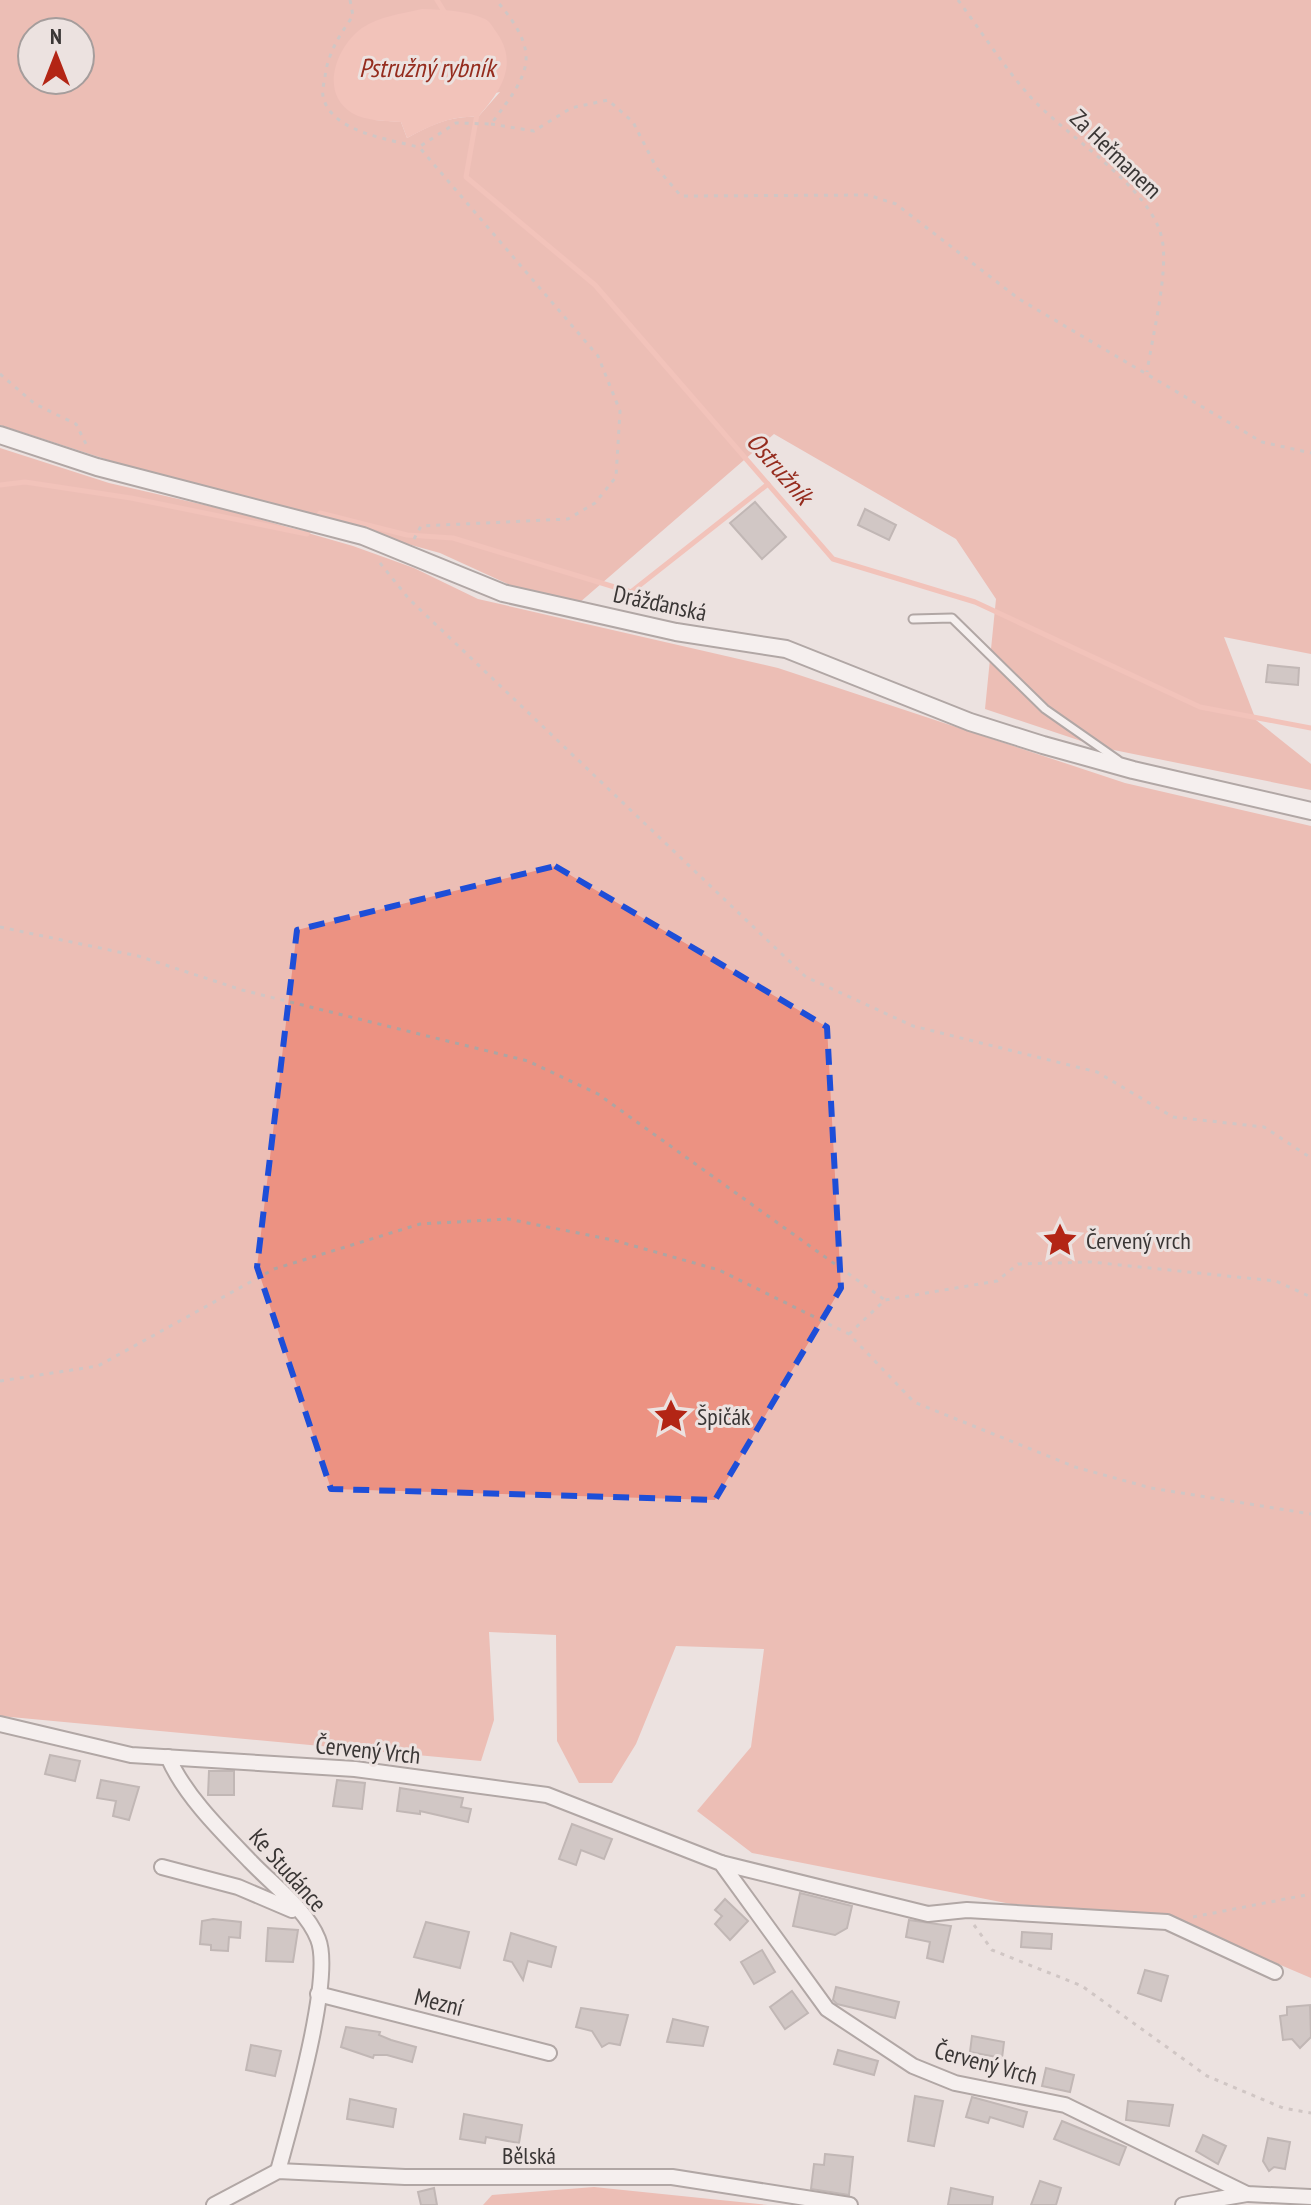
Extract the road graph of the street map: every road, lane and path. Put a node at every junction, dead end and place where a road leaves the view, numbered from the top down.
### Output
1 (350, 0) edge
2 (496, 0) edge
3 (958, 0) edge
4 (491, 124) junction
5 (419, 147) junction
6 (1147, 373) junction
7 (0, 374) edge
8 (0, 435) edge
9 (1311, 453) edge
10 (97, 467) junction
11 (363, 536) junction
12 (406, 553) junction
13 (913, 619) dead end
14 (1133, 770) junction
15 (1311, 811) edge
16 (0, 927) edge
17 (1311, 1158) edge
18 (1311, 1297) edge
19 (885, 1300) junction
20 (849, 1334) junction
21 (0, 1381) edge
22 (1311, 1514) edge
23 (0, 1724) edge
24 (168, 1757) junction
25 (721, 1863) junction
26 (162, 1867) dead end
27 (1311, 1894) edge
28 (967, 1910) junction
29 (300, 1913) junction
30 (1167, 1922) junction
31 (1275, 1972) dead end
32 (318, 1994) junction
33 (549, 2053) dead end
34 (1311, 2113) edge
35 (278, 2171) junction
36 (1247, 2194) junction
37 (1311, 2197) edge
38 (214, 2205) edge
39 (850, 2205) edge
40 (1183, 2205) edge

1 - 5 path
2 - 4 path
3 - 6 path, Za Heřmanem
4 - 5 path
4 - 6 path
5 - 12 path
6 - 9 path
7 - 10 path
8 - 10 street, Drážďanská
10 - 11 street, Drážďanská
11 - 12 street, Drážďanská
11 - 17 path
12 - 14 street, Drážďanská
13 - 14 lane
14 - 15 street, Drážďanská
16 - 19 path
18 - 19 path
19 - 20 path
20 - 21 path
20 - 22 path
23 - 24 street, Červený Vrch
24 - 25 street, Červený Vrch
24 - 29 street, Ke Studánce
25 - 28 street, Červený Vrch
25 - 36 street, Červený Vrch
26 - 29 street
27 - 30 path
28 - 30 street, Červený Vrch
28 - 34 path
29 - 32 street, Ke Studánce
30 - 31 street, Červený Vrch
32 - 33 street, Mezní
32 - 35 street, Ke Studánce
35 - 38 street
35 - 39 street, Bělská
36 - 37 street, Červený Vrch
36 - 40 street

